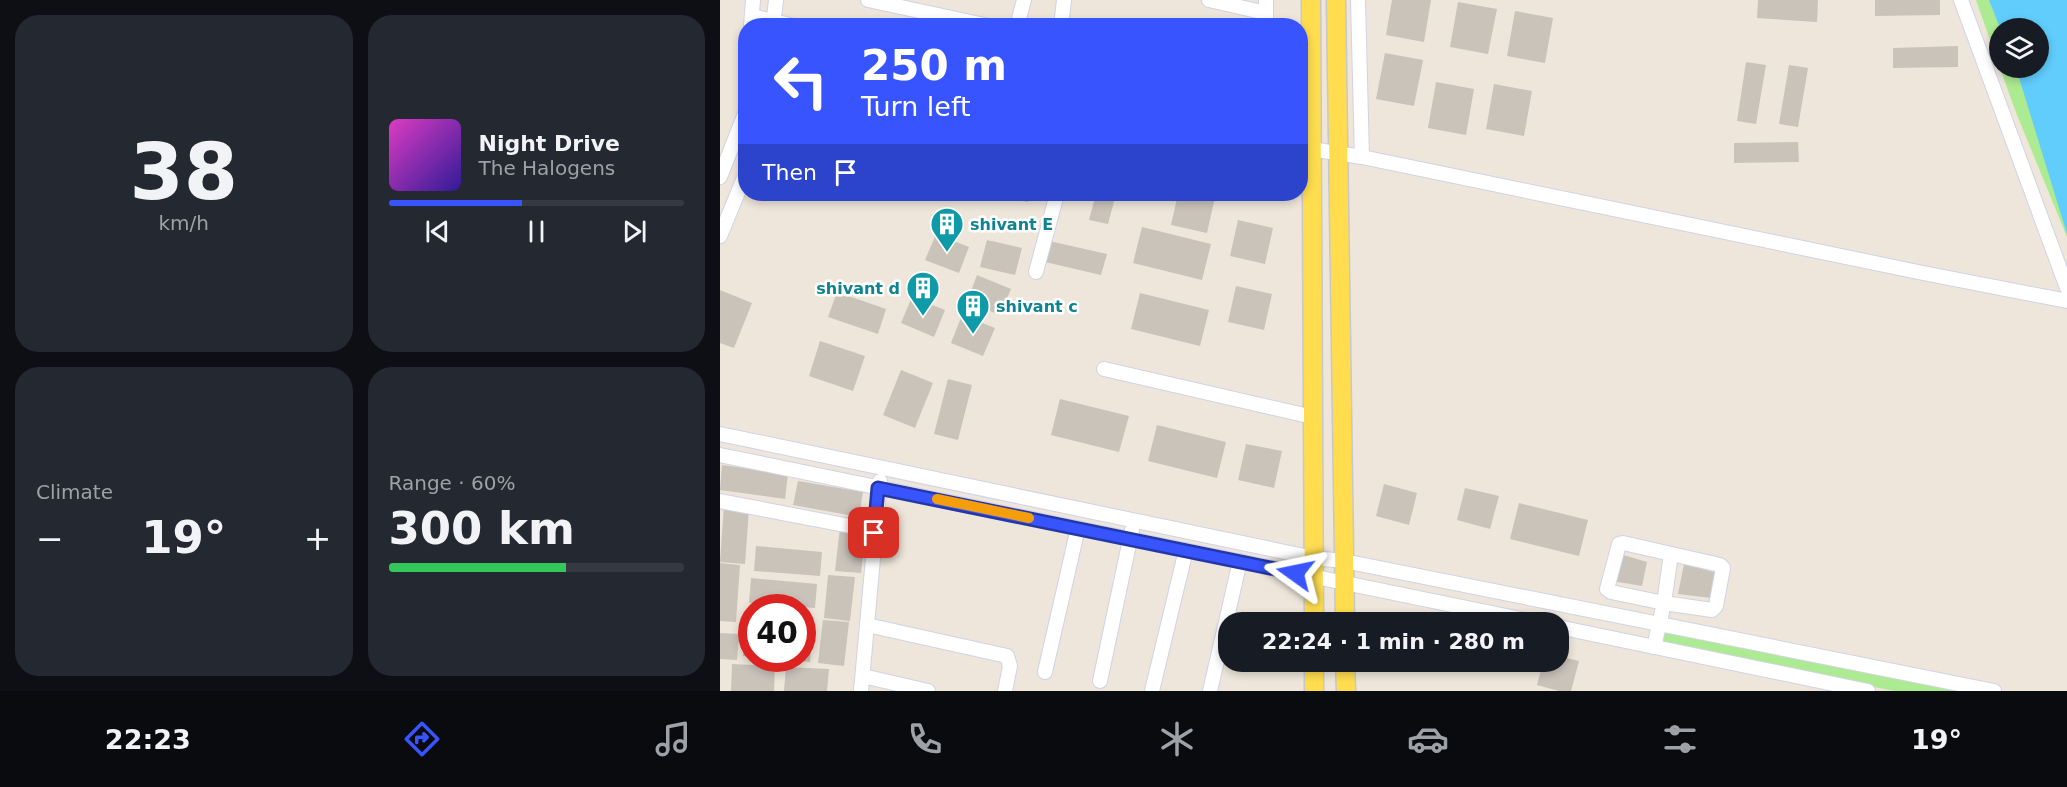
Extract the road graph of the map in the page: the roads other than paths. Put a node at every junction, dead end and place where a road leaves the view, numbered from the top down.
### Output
1 (753, 0) edge
2 (776, 0) edge
3 (868, 0) edge
4 (1024, 0) edge
5 (1064, 0) edge
6 (1209, 0) edge
7 (1311, 0) edge
8 (1336, 0) edge
9 (1358, 0) edge
10 (1961, 0) edge
11 (1266, 13) edge
12 (751, 18) edge
13 (774, 18) edge
14 (952, 18) edge
15 (1019, 18) edge
16 (1063, 18) edge
17 (1308, 111) edge
18 (738, 131) edge
19 (1308, 148) edge
20 (1338, 152) junction
21 (1362, 157) junction
22 (720, 177) edge
23 (738, 193) edge
24 (1308, 193) edge
25 (735, 200) junction
26 (1055, 201) edge
27 (720, 203) edge
28 (724, 219) edge
29 (720, 236) edge
30 (1036, 272) dead end
31 (2067, 288) edge
32 (2067, 300) edge
33 (1104, 369) dead end
34 (1313, 417) junction
35 (720, 434) edge
36 (720, 455) edge
37 (884, 468) junction
38 (878, 488) junction
39 (720, 501) edge
40 (1134, 520) junction
41 (855, 527) dead end
42 (1078, 528) junction
43 (1130, 539) junction
44 (1186, 550) junction
45 (1671, 554) junction
46 (1314, 558) junction
47 (1240, 561) junction
48 (1344, 561) junction
49 (1314, 576) junction
50 (1344, 583) junction
51 (1664, 603) junction
52 (1314, 612) edge
53 (1345, 612) edge
54 (1486, 612) edge
55 (1660, 624) junction
56 (867, 625) junction
57 (1569, 629) edge
58 (1654, 647) junction
59 (1045, 672) dead end
60 (1314, 672) edge
61 (1345, 672) edge
62 (862, 676) junction
63 (1100, 681) dead end
64 (861, 691) edge
65 (928, 691) edge
66 (1005, 691) edge
67 (1152, 691) edge
68 (1210, 691) edge
69 (1314, 691) edge
70 (1346, 691) edge
71 (1868, 691) edge
72 (1994, 691) edge

1 - 12 street
2 - 13 street
3 - 14 street
4 - 15 street
5 - 16 street
6 - 11 street
7 - 17 main road
8 - 20 main road
9 - 21 street
10 - 31 street
18 - 22 street
19 - 20 street
20 - 21 street
20 - 48 main road
21 - 32 street
23 - 25 street
24 - 34 main road
25 - 27 street
25 - 28 street
26 - 30 street
28 - 29 street
33 - 34 street
34 - 46 main road
35 - 37 street
36 - 38 street
37 - 38 street
37 - 40 street
38 - 42 street
38 - 56 street
39 - 41 street
40 - 43 street
40 - 46 street
42 - 43 street
42 - 59 street
43 - 44 street
43 - 63 street
44 - 47 street
44 - 67 street
45 - 51 street
45 - 51 street
45 - 51 street
46 - 48 street
46 - 49 main road
47 - 49 street
47 - 68 street
48 - 50 main road
48 - 55 street
49 - 50 street
49 - 52 main road
50 - 53 main road
50 - 54 street
51 - 55 street
55 - 58 street
55 - 72 street
56 - 62 street
56 - 66 street
57 - 58 street
58 - 71 street
60 - 69 main road
61 - 70 main road
62 - 64 street
62 - 65 street

